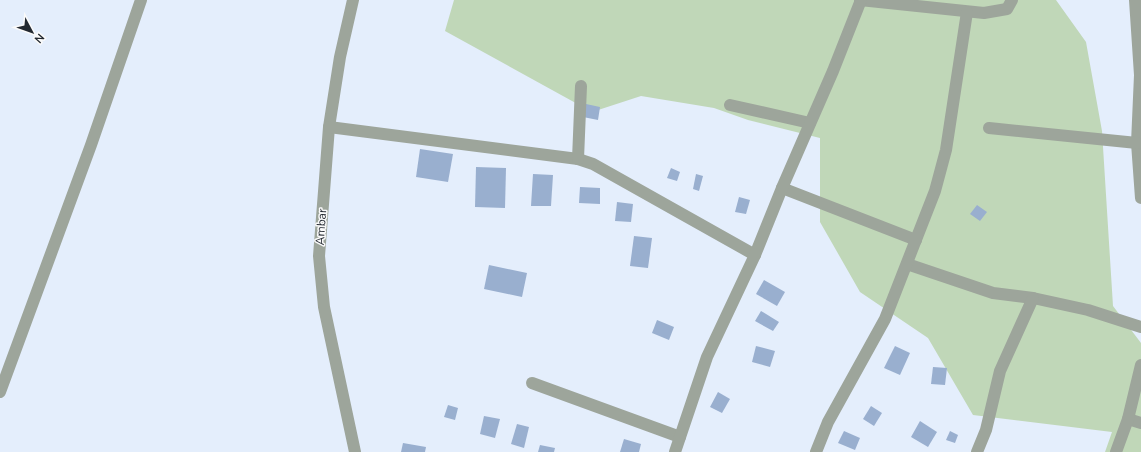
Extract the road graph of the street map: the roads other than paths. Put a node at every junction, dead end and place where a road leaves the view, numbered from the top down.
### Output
1 (141, 0) edge
2 (353, 0) edge
3 (860, 0) edge
4 (1012, 0) edge
5 (1134, 0) edge
6 (967, 12) junction
7 (1141, 75) edge
8 (581, 86) dead end
9 (730, 105) dead end
10 (810, 123) junction
11 (329, 127) junction
12 (989, 128) dead end
13 (1137, 143) junction
14 (578, 159) junction
15 (782, 188) junction
16 (1141, 198) edge
17 (916, 240) junction
18 (755, 255) junction
19 (907, 264) junction
20 (1033, 298) junction
21 (1141, 327) edge
22 (1141, 365) edge
23 (532, 383) dead end
24 (0, 392) edge
25 (1128, 419) junction
26 (1141, 423) edge
27 (680, 436) junction
28 (355, 452) edge
29 (675, 452) edge
30 (816, 452) edge
31 (977, 452) edge
32 (1116, 452) edge

1 - 24 street
2 - 11 street, Ambar
3 - 6 street
3 - 10 street
4 - 6 street
5 - 7 street
6 - 17 street
7 - 13 street
8 - 14 street
9 - 10 street
10 - 15 street
11 - 14 street
11 - 28 street, Ambar
12 - 13 street
13 - 16 street
14 - 18 street
15 - 17 street
15 - 18 street
17 - 19 street
18 - 27 street
19 - 20 street
19 - 30 street
20 - 21 street
20 - 31 street
22 - 25 street
23 - 27 street
25 - 26 street
25 - 32 street
27 - 29 street

